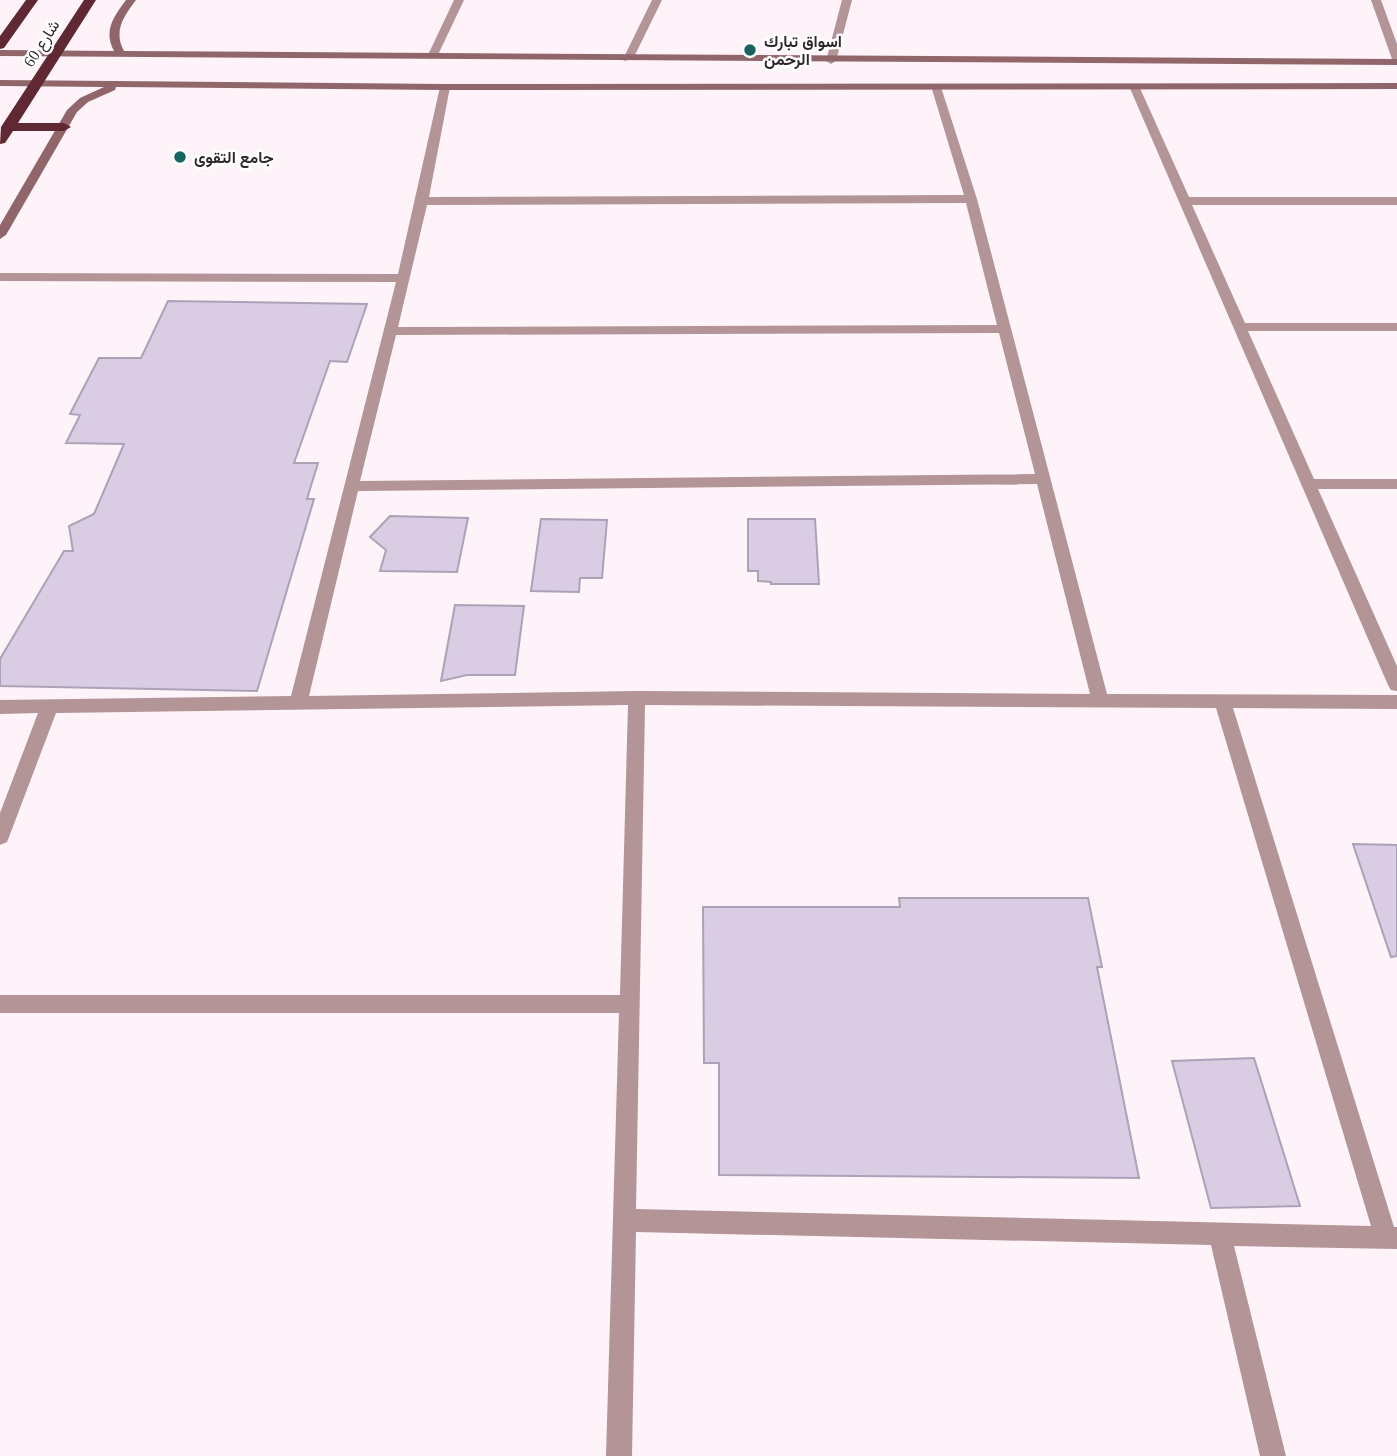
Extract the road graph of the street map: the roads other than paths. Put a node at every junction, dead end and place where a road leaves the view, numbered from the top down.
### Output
1 (32, 0) edge
2 (90, 0) edge
3 (131, 0) edge
4 (459, 0) edge
5 (657, 0) edge
6 (847, 0) edge
7 (1376, 0) edge
8 (0, 45) edge
9 (0, 53) edge
10 (55, 53) junction
11 (121, 54) junction
12 (432, 57) junction
13 (628, 59) junction
14 (831, 61) junction
15 (976, 61) junction
16 (1397, 61) edge
17 (0, 83) edge
18 (35, 83) junction
19 (132, 84) junction
20 (936, 86) junction
21 (983, 86) junction
22 (1134, 86) junction
23 (1397, 86) edge
24 (444, 87) junction
25 (8, 127) junction
26 (64, 127) junction
27 (0, 141) edge
28 (971, 200) junction
29 (422, 201) junction
30 (1185, 201) junction
31 (1397, 201) edge
32 (0, 235) edge
33 (0, 277) edge
34 (402, 278) junction
35 (1240, 327) junction
36 (1397, 327) edge
37 (1005, 329) junction
38 (389, 331) junction
39 (1044, 479) junction
40 (1309, 484) junction
41 (1397, 484) edge
42 (351, 486) junction
43 (1397, 685) edge
44 (637, 698) junction
45 (1101, 702) junction
46 (1223, 702) junction
47 (1397, 702) edge
48 (298, 704) junction
49 (50, 705) junction
50 (0, 707) edge
51 (0, 837) edge
52 (0, 1004) edge
53 (630, 1004) junction
54 (625, 1220) junction
55 (1220, 1235) junction
56 (1391, 1238) edge
57 (619, 1456) edge
58 (1273, 1456) edge

1 - 8 highway, شارع 60
2 - 10 highway, شارع 60
3 - 11 main road
4 - 12 street
5 - 13 street
6 - 14 street
7 - 16 street
9 - 10 main road
10 - 11 main road
10 - 18 highway, شارع 60
11 - 12 main road
12 - 13 main road
13 - 14 main road
14 - 15 main road
15 - 16 main road
15 - 21 main road
17 - 18 main road
18 - 19 main road
18 - 25 highway, شارع 60
19 - 24 main road
19 - 26 main road
20 - 21 main road
20 - 24 main road
20 - 28 street
21 - 22 main road
22 - 23 main road
22 - 30 street
24 - 29 street
25 - 26 highway
25 - 27 highway, شارع 60
26 - 32 main road
28 - 29 street
28 - 37 street
29 - 34 street
30 - 31 street
30 - 35 street
33 - 34 street
34 - 38 street
35 - 36 street
35 - 40 street
37 - 38 street
37 - 39 street
38 - 42 street
39 - 42 street
39 - 45 street
40 - 41 street
40 - 43 street
42 - 48 street
44 - 45 street
44 - 48 street
44 - 53 street
45 - 46 street
46 - 47 street
46 - 56 street
48 - 49 street
49 - 50 street
49 - 51 street
52 - 53 street
53 - 54 street
54 - 55 street
54 - 57 street
55 - 56 street
55 - 58 street

